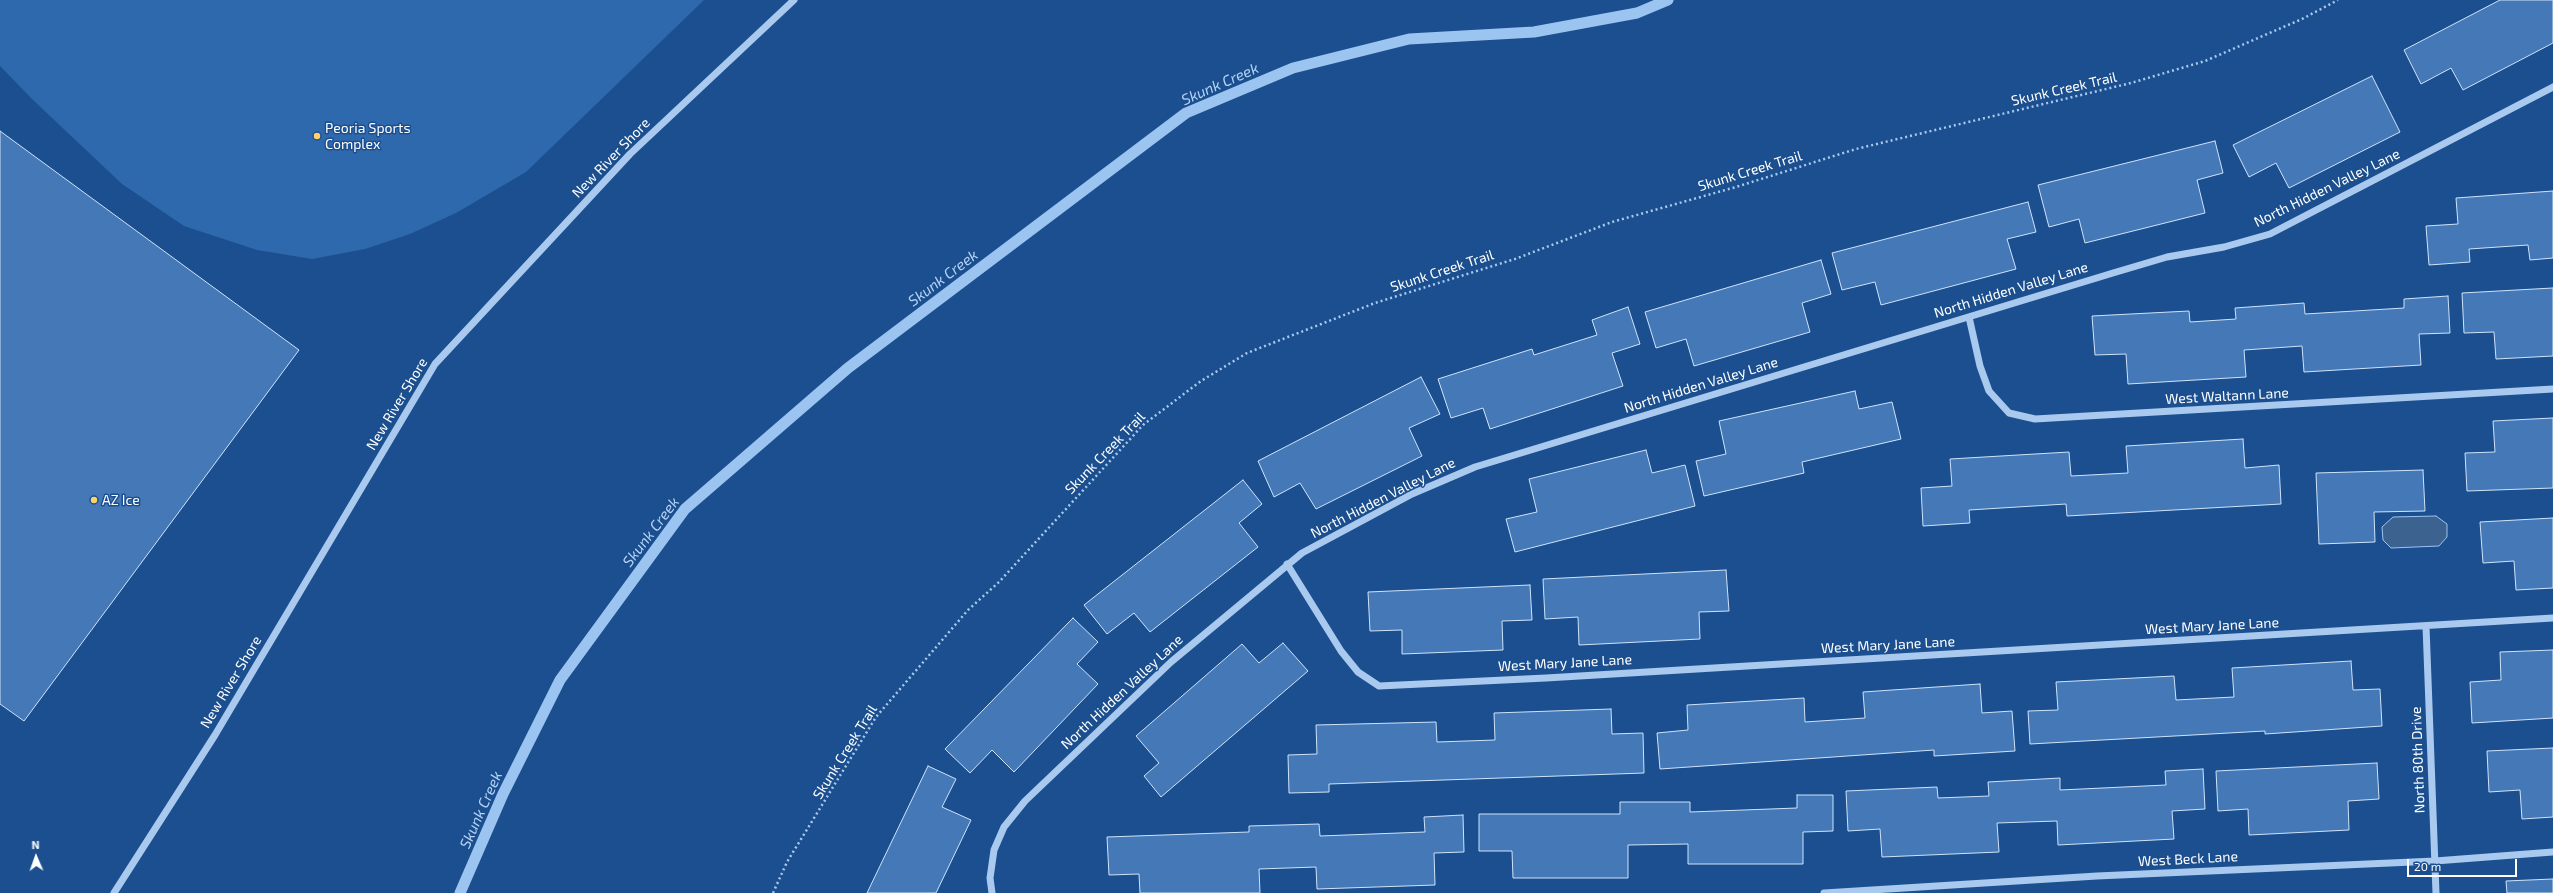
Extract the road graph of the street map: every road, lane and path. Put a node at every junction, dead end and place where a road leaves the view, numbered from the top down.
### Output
1 (794, 0) edge
2 (2338, 0) edge
3 (2553, 87) edge
4 (1969, 317) junction
5 (2553, 389) edge
6 (1287, 564) junction
7 (2553, 618) edge
8 (2426, 626) junction
9 (2553, 852) edge
10 (2435, 861) junction
11 (114, 893) edge
12 (773, 893) edge
13 (992, 893) edge
14 (1824, 893) edge
15 (2436, 893) edge

1 - 11 street, New River Shore
2 - 12 path, Skunk Creek Trail
3 - 4 street, North Hidden Valley Lane
4 - 5 street, West Waltann Lane
4 - 6 street, North Hidden Valley Lane
6 - 8 street, West Mary Jane Lane
6 - 13 street, North Hidden Valley Lane
7 - 8 street, West Mary Jane Lane
8 - 10 street, North 80th Drive
9 - 10 street, West Beck Lane
10 - 14 street, West Beck Lane
10 - 15 street, North 80th Drive

